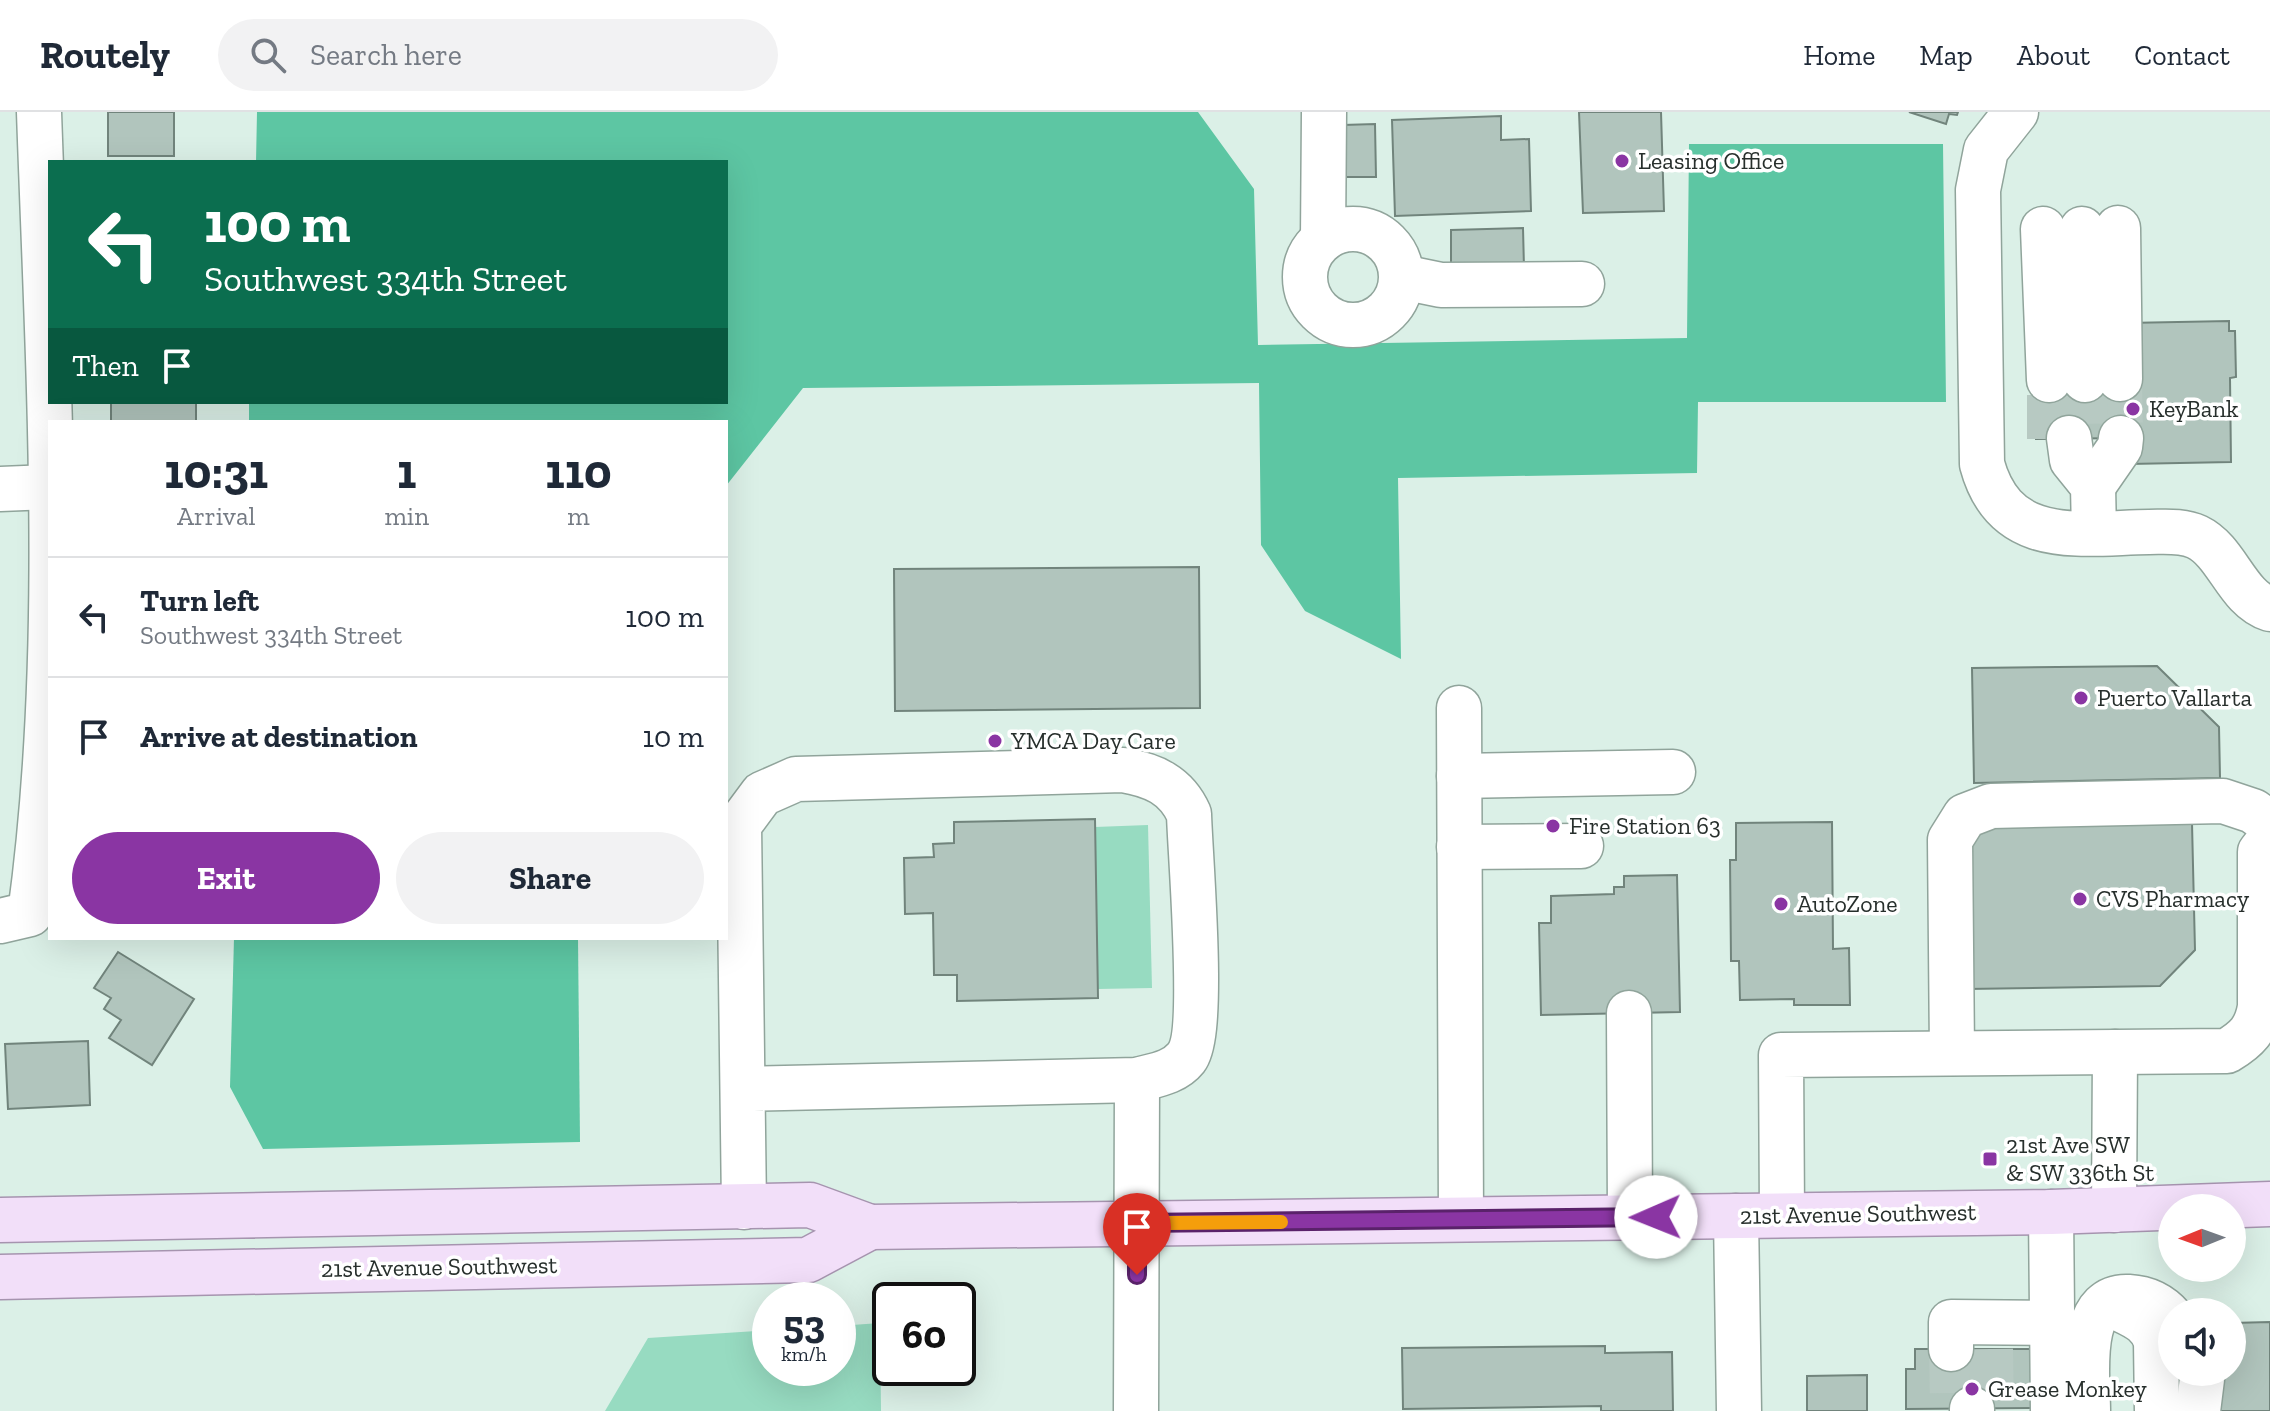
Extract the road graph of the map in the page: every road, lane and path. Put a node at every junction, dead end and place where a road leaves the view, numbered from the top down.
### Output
1 (39, 112) edge
2 (1324, 112) edge
3 (2016, 112) edge
4 (2082, 229) dead end
5 (1323, 239) junction
6 (1402, 277) junction
7 (1582, 284) dead end
8 (2084, 380) tunnel mouth
9 (2085, 438) tunnel mouth
10 (48, 450) edge
11 (48, 487) edge
12 (0, 489) edge
13 (2094, 533) junction
14 (48, 560) edge
15 (2270, 609) edge
16 (1459, 708) dead end
17 (1673, 772) dead end
18 (1459, 776) junction
19 (2270, 823) edge
20 (2270, 839) edge
21 (1581, 846) dead end
22 (1459, 847) junction
23 (0, 921) edge
24 (1629, 1013) dead end
25 (2115, 1052) junction
26 (1952, 1053) junction
27 (1137, 1080) junction
28 (743, 1089) junction
29 (2270, 1204) edge
30 (744, 1207) junction
31 (2114, 1210) junction
32 (2051, 1212) junction
33 (1782, 1215) junction
34 (1736, 1216) junction
35 (1630, 1217) junction
36 (1461, 1219) junction
37 (0, 1220) edge
38 (1137, 1223) junction
39 (870, 1227) junction
40 (0, 1277) edge
41 (2176, 1298) edge
42 (2108, 1303) junction
43 (2158, 1306) edge
44 (2052, 1323) junction
45 (1975, 1338) dead end
46 (2185, 1400) edge
47 (1136, 1411) edge
48 (1739, 1411) edge
49 (2053, 1411) edge
50 (2088, 1411) edge

1 - 10 street
2 - 5 street
3 - 13 street
4 - 8 street
5 - 6 street
5 - 6 street
6 - 7 street
9 - 13 street
11 - 12 street
13 - 15 street
14 - 23 street
16 - 18 street
17 - 18 street
18 - 22 street
19 - 26 street
20 - 25 street
21 - 22 street
22 - 36 street
24 - 35 street
25 - 26 street
25 - 31 street
26 - 33 street
27 - 28 street
27 - 28 street
27 - 38 street
28 - 30 street
29 - 31 main road, 21st Avenue Southwest
30 - 37 main road, 21st Avenue Southwest
30 - 39 main road, 21st Avenue Southwest
31 - 32 main road, 21st Avenue Southwest
32 - 33 main road, 21st Avenue Southwest
32 - 44 street
33 - 34 main road, 21st Avenue Southwest
34 - 35 main road, 21st Avenue Southwest
34 - 48 street
35 - 36 main road, 21st Avenue Southwest
36 - 38 main road, 21st Avenue Southwest
38 - 39 main road, 21st Avenue Southwest
38 - 47 street
39 - 40 main road, 21st Avenue Southwest
41 - 42 street
42 - 43 street
42 - 46 street
42 - 50 street
44 - 45 street
44 - 49 street

